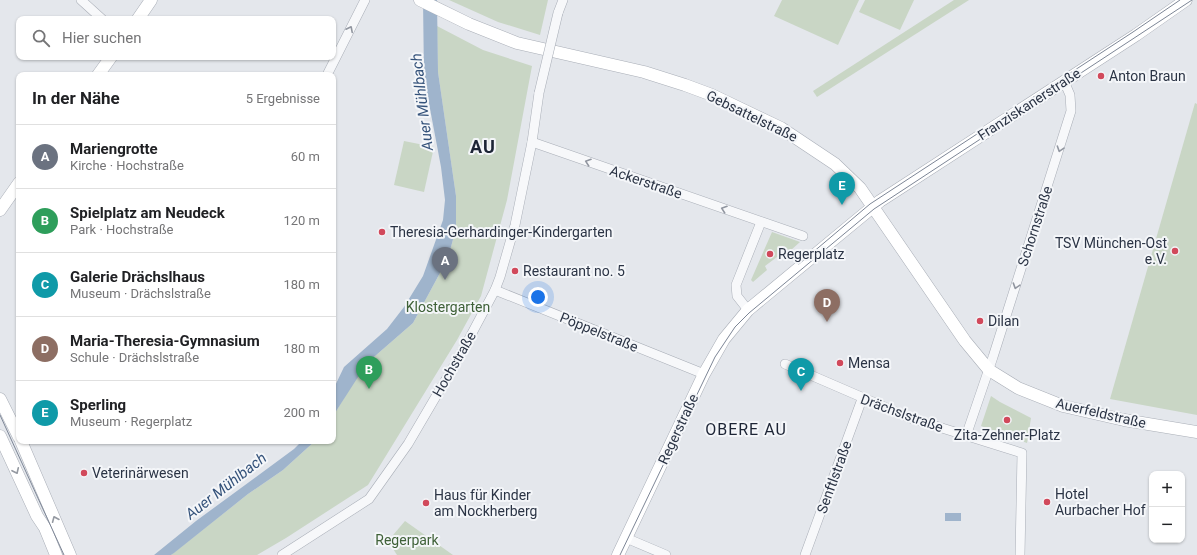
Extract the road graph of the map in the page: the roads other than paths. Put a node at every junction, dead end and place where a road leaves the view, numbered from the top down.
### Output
1 (81, 0) edge
2 (152, 0) edge
3 (365, 0) edge
4 (420, 0) edge
5 (1186, 0) edge
6 (563, 2) edge
7 (99, 16) edge
8 (140, 16) edge
9 (336, 57) edge
10 (109, 60) edge
11 (335, 60) edge
12 (100, 72) edge
13 (329, 72) edge
14 (1064, 81) junction
15 (532, 142) junction
16 (16, 187) edge
17 (872, 207) junction
18 (0, 210) edge
19 (761, 222) junction
20 (803, 236) dead end
21 (495, 290) junction
22 (748, 310) junction
23 (785, 364) dead end
24 (989, 370) junction
25 (704, 374) junction
26 (0, 399) edge
27 (862, 399) junction
28 (16, 431) edge
29 (1197, 432) edge
30 (0, 436) edge
31 (966, 436) junction
32 (22, 444) edge
33 (626, 538) junction
34 (56, 555) edge
35 (70, 555) edge
36 (282, 555) edge
37 (618, 555) edge
38 (666, 555) edge
39 (805, 555) edge
40 (1020, 555) edge

1 - 7 street
2 - 8 main road
9 -> 3 street
4 - 17 main road, Gebsattelstraße
5 - 14 main road, Franziskanerstraße
6 - 15 street, Hochstraße, bridge
10 - 12 main road
13 -> 11 street
14 - 17 main road, Franziskanerstraße
14 -> 24 street, Schornstraße
19 -> 15 street, Ackerstraße
15 - 21 street, Hochstraße
16 - 18 main road
17 - 22 main road
17 - 24 main road, Gebsattelstraße
19 - 20 street
19 - 22 street
21 - 25 street, Pöppelstraße
21 - 36 street, Hochstraße
22 - 25 main road, Regerstraße
23 - 27 street, Drächslstraße
24 - 29 main road, Auerfeldstraße
24 - 31 street
25 - 33 main road, Regerstraße
26 - 28 main road
27 - 31 street, Drächslstraße
27 - 39 street, Senftlstraße
30 -> 34 main road
31 - 40 street, Drächslstraße
35 -> 32 main road
33 - 37 main road, Regerstraße
33 - 38 street

